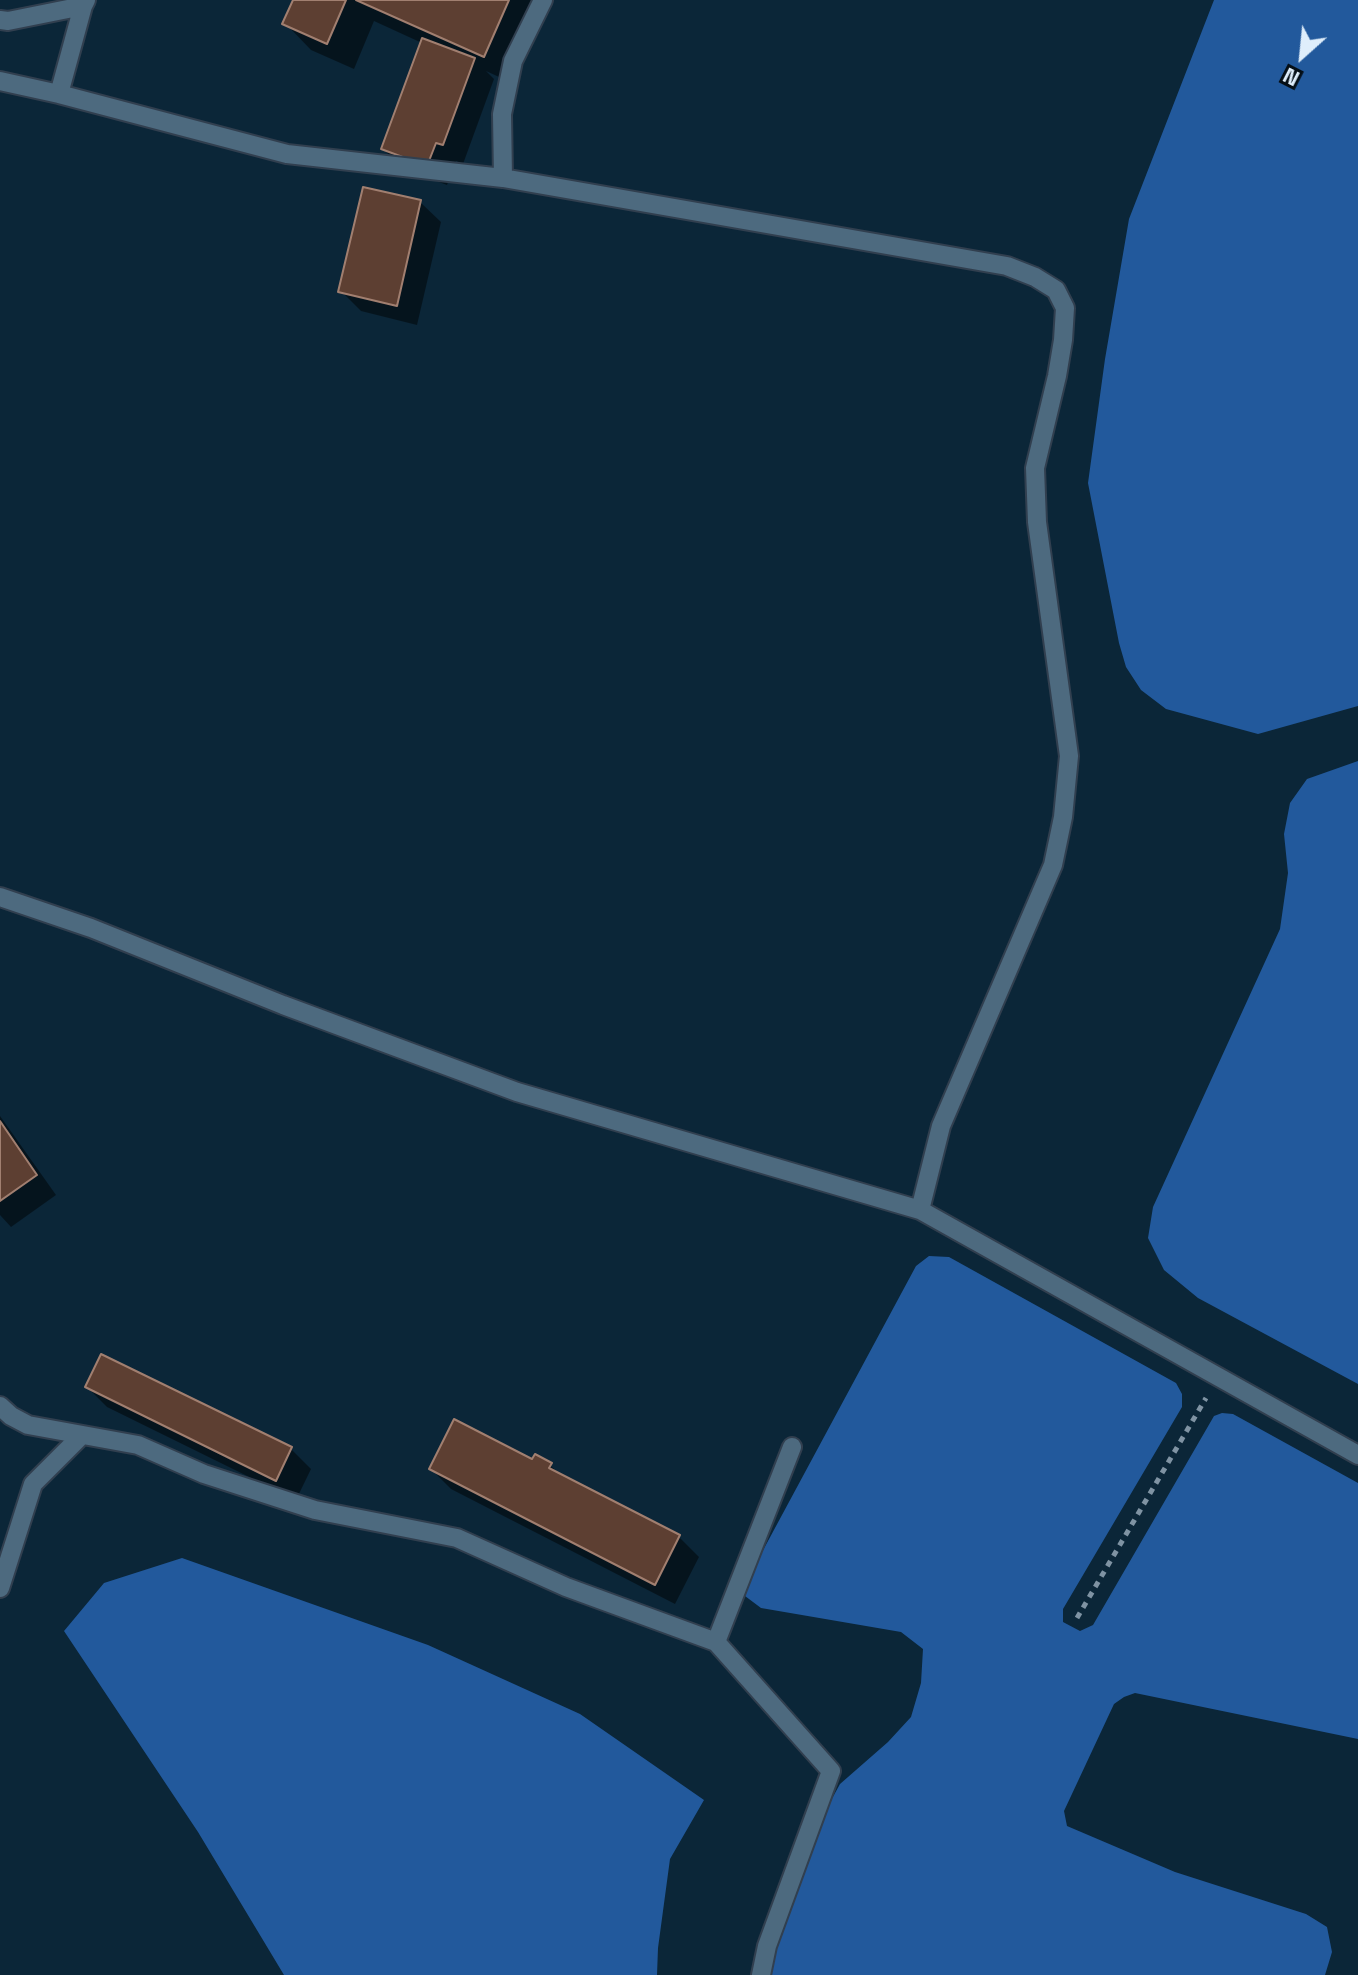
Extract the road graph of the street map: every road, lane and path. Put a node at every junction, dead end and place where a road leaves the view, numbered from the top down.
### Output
1 (543, 0) edge
2 (84, 3) edge
3 (0, 20) edge
4 (0, 81) edge
5 (59, 94) junction
6 (503, 178) junction
7 (0, 897) edge
8 (920, 1210) junction
9 (1217, 1377) junction
10 (0, 1406) edge
11 (82, 1435) junction
12 (792, 1447) dead end
13 (1358, 1455) edge
14 (0, 1588) edge
15 (1077, 1618) dead end
16 (716, 1642) junction
17 (761, 1975) edge

1 - 6 lane
2 - 3 lane
2 - 5 lane
4 - 5 lane
5 - 6 lane
6 - 8 lane
7 - 8 lane
8 - 9 lane
9 - 13 lane
9 - 15 path
10 - 11 lane
11 - 14 lane
11 - 16 lane
12 - 16 lane
16 - 17 lane

